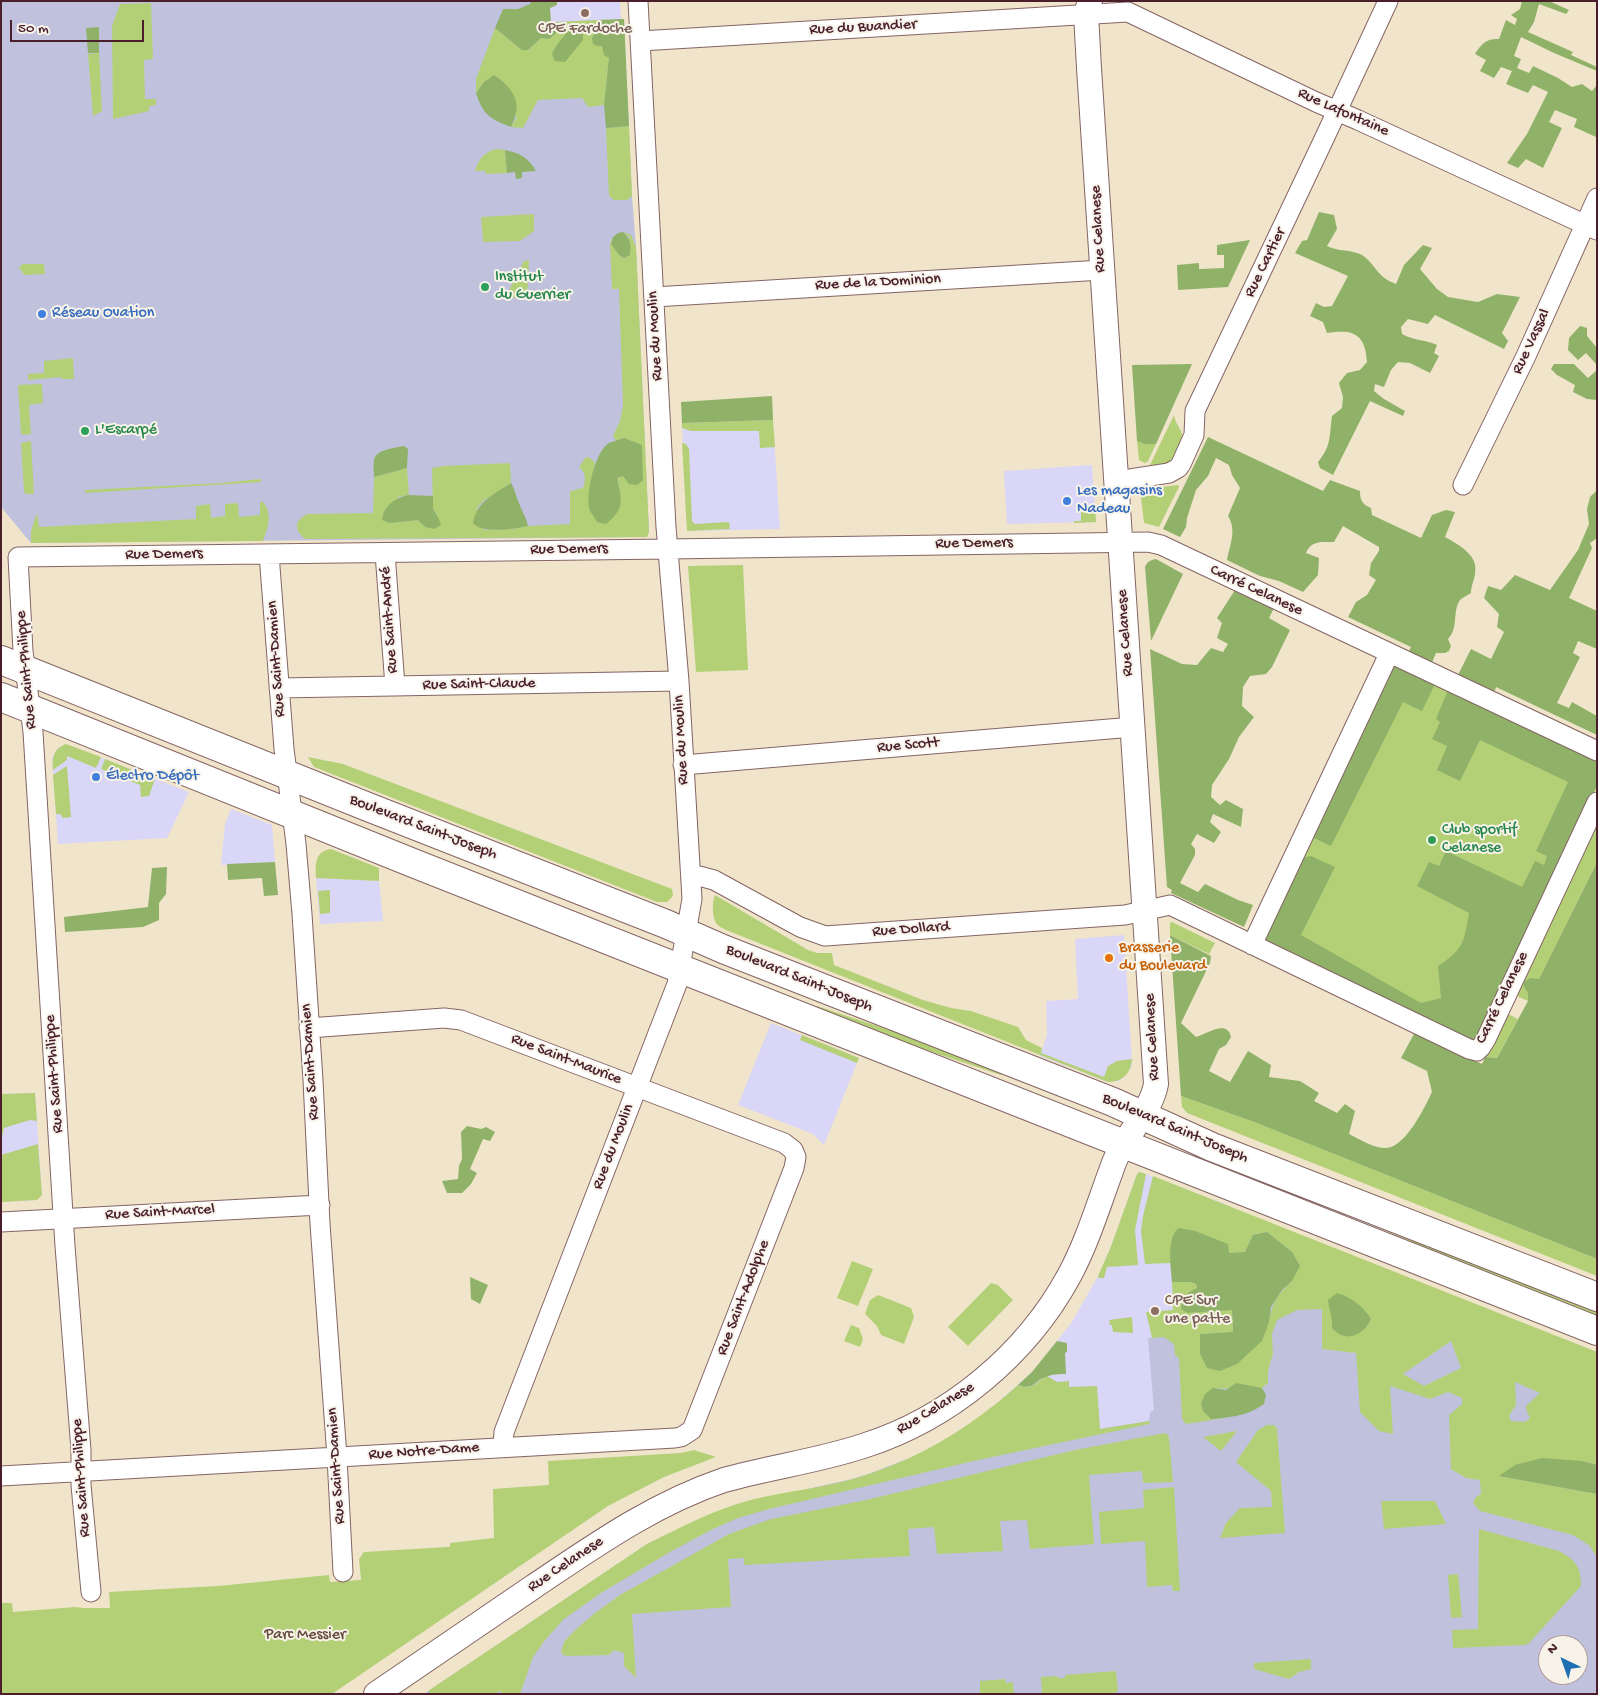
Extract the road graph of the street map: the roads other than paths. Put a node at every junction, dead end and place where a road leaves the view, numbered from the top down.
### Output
1 (638, 1) edge
2 (1388, 1) edge
3 (1085, 6) edge
4 (640, 41) junction
5 (1337, 111) junction
6 (1597, 198) edge
7 (1591, 228) edge
8 (1102, 270) junction
9 (654, 297) junction
10 (1117, 481) junction
11 (1463, 485) dead end
12 (1120, 542) junction
13 (668, 549) junction
14 (385, 553) junction
15 (269, 554) junction
16 (18, 556) joint
17 (1389, 654) junction
18 (13, 665) edge
19 (678, 681) junction
20 (394, 686) junction
21 (279, 688) junction
22 (1, 697) edge
23 (31, 709) junction
24 (1, 711) edge
25 (1133, 727) junction
26 (1597, 751) edge
27 (683, 765) junction
28 (287, 775) junction
29 (1597, 802) edge
30 (293, 815) junction
31 (691, 876) junction
32 (1145, 910) junction
33 (687, 932) junction
34 (1252, 945) junction
35 (680, 968) junction
36 (309, 1028) junction
37 (638, 1087) junction
38 (1141, 1116) junction
39 (1123, 1144) junction
40 (794, 1168) joint
41 (320, 1205) junction
42 (64, 1218) junction
43 (1, 1222) edge
44 (1597, 1297) edge
45 (1597, 1330) edge
46 (694, 1427) joint
47 (504, 1446) junction
48 (337, 1457) junction
49 (81, 1471) junction
50 (1, 1476) edge
51 (343, 1572) dead end
52 (91, 1592) dead end
53 (376, 1694) edge

1 - 4 street, Rue du Moulin
2 - 5 street, Rue Cartier
3 - 4 street, Rue du Buandier
3 - 5 street, Rue Lafontaine
3 - 8 street, Rue Celanese
4 - 9 street, Rue du Moulin
5 - 7 street, Rue Lafontaine
5 - 10 street, Rue Cartier
6 - 7 street, Rue Vassal
7 - 11 street, Rue Vassal
8 - 9 street, Rue de la Dominion
8 - 10 street, Rue Celanese
9 - 13 street, Rue du Moulin
10 - 12 street, Rue Celanese
12 - 13 street, Rue Demers
12 - 17 street, Carré Celanese
12 - 25 street, Rue Celanese
13 - 14 street, Rue Demers
13 - 19 street, Rue du Moulin
14 - 15 street, Rue Demers
14 - 20 street, Rue Saint-André
15 - 16 street, Rue Demers
15 - 21 street, Rue Saint-Damien
16 - 18 street, Rue Saint-Philippe
17 - 26 street, Carré Celanese
17 - 34 street
18 - 23 street, Rue Saint-Philippe
18 - 28 main road, Boulevard Saint-Joseph
19 - 20 street, Rue Saint-Claude
19 - 27 street, Rue du Moulin
20 - 21 street, Rue Saint-Claude
21 - 28 street, Rue Saint-Damien
22 - 23 main road, Boulevard Saint-Joseph
23 - 24 street
23 - 30 main road, Boulevard Saint-Joseph
23 - 42 street, Rue Saint-Philippe
25 - 27 street, Rue Scott
25 - 32 street, Rue Celanese
27 - 31 street, Rue du Moulin
28 - 30 street, Rue Saint-Damien
28 - 33 main road, Boulevard Saint-Joseph
29 - 34 street, Carré Celanese
30 - 35 main road, Boulevard Saint-Joseph
30 - 36 street, Rue Saint-Damien
31 - 32 street, Rue Dollard
31 - 33 street, Rue du Moulin
32 - 34 street, Carré Celanese
32 - 38 street, Rue Celanese
33 - 35 street, Rue du Moulin
33 - 38 main road, Boulevard Saint-Joseph
35 - 37 street, Rue du Moulin
35 - 39 main road, Boulevard Saint-Joseph
36 - 37 street, Rue Saint-Maurice
36 - 41 street, Rue Saint-Damien
37 - 40 street, Rue Saint-Maurice
37 - 47 street, Rue du Moulin
38 - 39 street, Rue Celanese
38 - 44 main road, Boulevard Saint-Joseph
39 - 45 main road, Boulevard Saint-Joseph
39 - 53 street, Rue Celanese
40 - 46 street, Rue Saint-Adolphe
41 - 42 street, Rue Saint-Marcel
41 - 48 street, Rue Saint-Damien
42 - 43 street, Rue Saint-Marcel
42 - 49 street, Rue Saint-Philippe
46 - 47 street, Rue Notre-Dame
47 - 48 street, Rue Notre-Dame
48 - 49 street, Rue Notre-Dame
48 - 51 street, Rue Saint-Damien
49 - 50 street, Rue Notre-Dame
49 - 52 street, Rue Saint-Philippe

